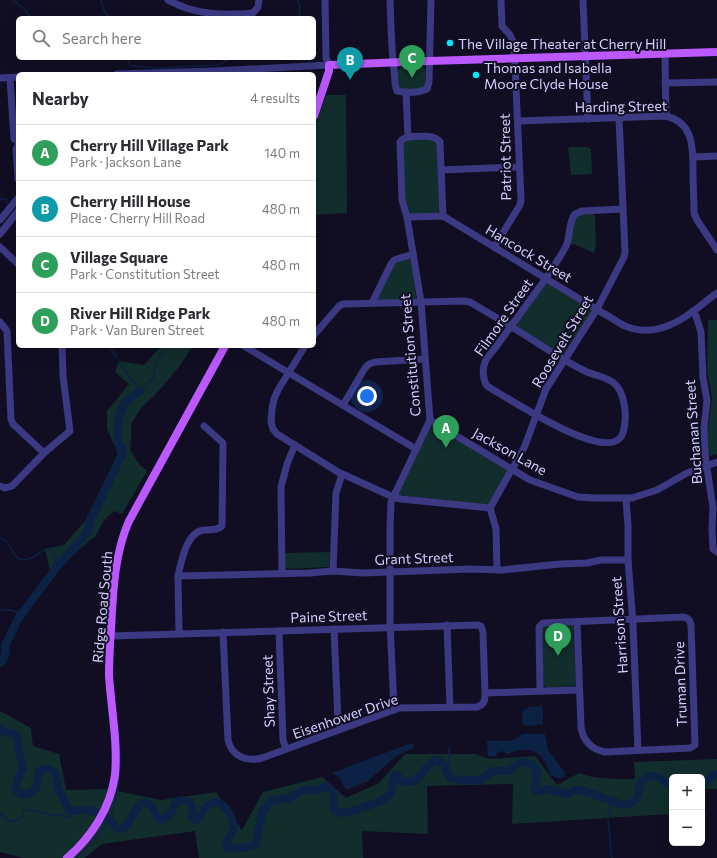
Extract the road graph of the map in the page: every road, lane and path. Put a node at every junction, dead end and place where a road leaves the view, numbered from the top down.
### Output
1 (168, 0) edge
2 (259, 0) edge
3 (325, 0) edge
4 (390, 0) edge
5 (431, 0) edge
6 (501, 0) edge
7 (583, 0) edge
8 (717, 52) edge
9 (665, 54) junction
10 (586, 56) junction
11 (514, 59) junction
12 (429, 61) junction
13 (392, 62) junction
14 (329, 65) junction
15 (187, 72) edge
16 (16, 77) edge
17 (0, 78) edge
18 (10, 78) junction
19 (717, 82) edge
20 (665, 83) junction
21 (406, 92) junction
22 (316, 110) edge
23 (15, 113) edge
24 (666, 116) junction
25 (619, 118) junction
26 (588, 119) junction
27 (518, 121) junction
28 (408, 137) junction
29 (16, 140) edge
30 (717, 156) edge
31 (693, 157) junction
32 (519, 167) junction
33 (441, 170) junction
34 (16, 200) edge
35 (623, 209) junction
36 (16, 214) edge
37 (443, 216) junction
38 (407, 217) junction
39 (0, 220) edge
40 (0, 234) edge
41 (0, 247) edge
42 (494, 247) junction
43 (717, 250) edge
44 (413, 254) junction
45 (16, 262) edge
46 (546, 278) junction
47 (717, 293) edge
48 (421, 302) junction
49 (372, 303) junction
50 (597, 309) junction
51 (692, 312) junction
52 (0, 322) edge
53 (511, 327) junction
54 (316, 333) edge
55 (62, 348) edge
56 (224, 348) edge
57 (247, 348) edge
58 (304, 348) edge
59 (425, 359) junction
60 (565, 359) junction
61 (289, 373) junction
62 (343, 405) junction
63 (536, 415) junction
64 (430, 420) junction
65 (204, 426) dead end
66 (295, 445) junction
67 (416, 449) junction
68 (44, 453) junction
69 (717, 462) edge
70 (706, 465) junction
71 (513, 470) junction
72 (342, 474) junction
73 (0, 486) edge
74 (392, 497) junction
75 (626, 499) junction
76 (490, 508) junction
77 (716, 552) edge
78 (628, 560) junction
79 (498, 570) junction
80 (333, 571) junction
81 (390, 572) junction
82 (282, 573) junction
83 (178, 576) junction
84 (633, 619) junction
85 (577, 622) junction
86 (447, 625) junction
87 (390, 627) junction
88 (334, 629) junction
89 (279, 631) junction
90 (224, 632) junction
91 (179, 633) junction
92 (111, 636) junction
93 (540, 690) junction
94 (579, 690) junction
95 (485, 693) junction
96 (450, 707) junction
97 (394, 710) junction
98 (341, 729) junction
99 (286, 749) junction
100 (638, 750) junction
101 (67, 858) edge

1 - 2 street
3 - 14 street
4 - 13 street
5 - 12 street
6 - 11 street, Patriot Street
7 - 10 street
8 - 9 main road
9 - 10 main road
9 - 20 street
10 - 11 main road
10 - 26 street
11 - 12 main road
11 - 27 street, Patriot Street
12 - 13 main road
12 - 21 street
13 - 14 main road
13 - 21 street
14 - 15 street
14 - 22 main road
16 - 18 street
17 - 18 street
18 - 23 street
19 - 20 street
20 - 24 street
21 - 28 street, Constitution Street
23 - 29 street
24 - 25 street, Harding Street
24 - 31 street, Harding Street
25 - 26 street, Harding Street
25 - 35 street, Roosevelt Street
26 - 27 street, Harding Street
27 - 32 street, Patriot Street
28 - 33 street
28 - 38 street, Constitution Street
30 - 31 street
31 - 43 street, Harding Street
32 - 33 street
32 - 42 street, Patriot Street
33 - 37 street
34 - 39 street
35 - 46 street, Filmore Street
35 - 50 street, Roosevelt Street
36 - 40 street
37 - 38 street
37 - 42 street, Hancock Street
38 - 44 street, Constitution Street
41 - 45 street
42 - 46 street, Hancock Street
44 - 48 street, Constitution Street
44 - 49 street
46 - 50 street, Hancock Street
46 - 53 street, Filmore Street
47 - 51 street, Hancock Street
48 - 49 street
48 - 53 street
48 - 59 street, Constitution Street
49 - 54 street
50 - 51 street, Hancock Street
50 - 60 street, Roosevelt Street
51 - 70 street, Buchanan Street
52 - 68 street
53 - 60 street
53 - 63 street, Filmore Street
55 - 68 street
56 - 92 main road, Ridge Road South
57 - 61 street
58 - 61 street
59 - 62 street
59 - 64 street, Constitution Street
60 - 63 street, Roosevelt Street
60 - 63 street
61 - 62 street
61 - 66 street
62 - 67 street
63 - 71 street, Roosevelt Street
64 - 67 street, Constitution Street
64 - 71 street, Jackson Lane
65 - 83 street
66 - 72 street
66 - 82 street
67 - 74 street, Constitution Street
68 - 73 street
69 - 70 street, Jackson Lane
70 - 75 street, Jackson Lane
70 - 77 street, Buchanan Street
71 - 75 street, Jackson Lane
71 - 76 street, Roosevelt Street
72 - 74 street
72 - 80 street
74 - 76 street
74 - 81 street, Constitution Street
75 - 78 street, Harrison Street
76 - 79 street
78 - 79 street, Grant Street
78 - 84 street, Harrison Street
79 - 81 street, Grant Street
80 - 81 street, Grant Street
80 - 82 street, Grant Street
81 - 87 street, Constitution Street
82 - 83 street, Grant Street
83 - 91 street
84 - 85 street
84 - 100 street, Harrison Street
84 - 100 street, Truman Drive
85 - 93 street
85 - 94 street
86 - 87 street, Paine Street
86 - 95 street, Paine Street
86 - 96 street
87 - 88 street, Paine Street
87 - 97 street, Constitution Street
88 - 89 street, Paine Street
88 - 98 street
89 - 90 street, Paine Street
89 - 99 street, Shay Street
90 - 91 street, Paine Street
90 - 99 street, Eisenhower Drive
91 - 92 street, Paine Street
92 - 101 main road, Ridge Road South
93 - 94 street
93 - 95 street
94 - 100 street
95 - 96 street, Eisenhower Drive
96 - 97 street, Eisenhower Drive
97 - 98 street, Eisenhower Drive
98 - 99 street, Eisenhower Drive

